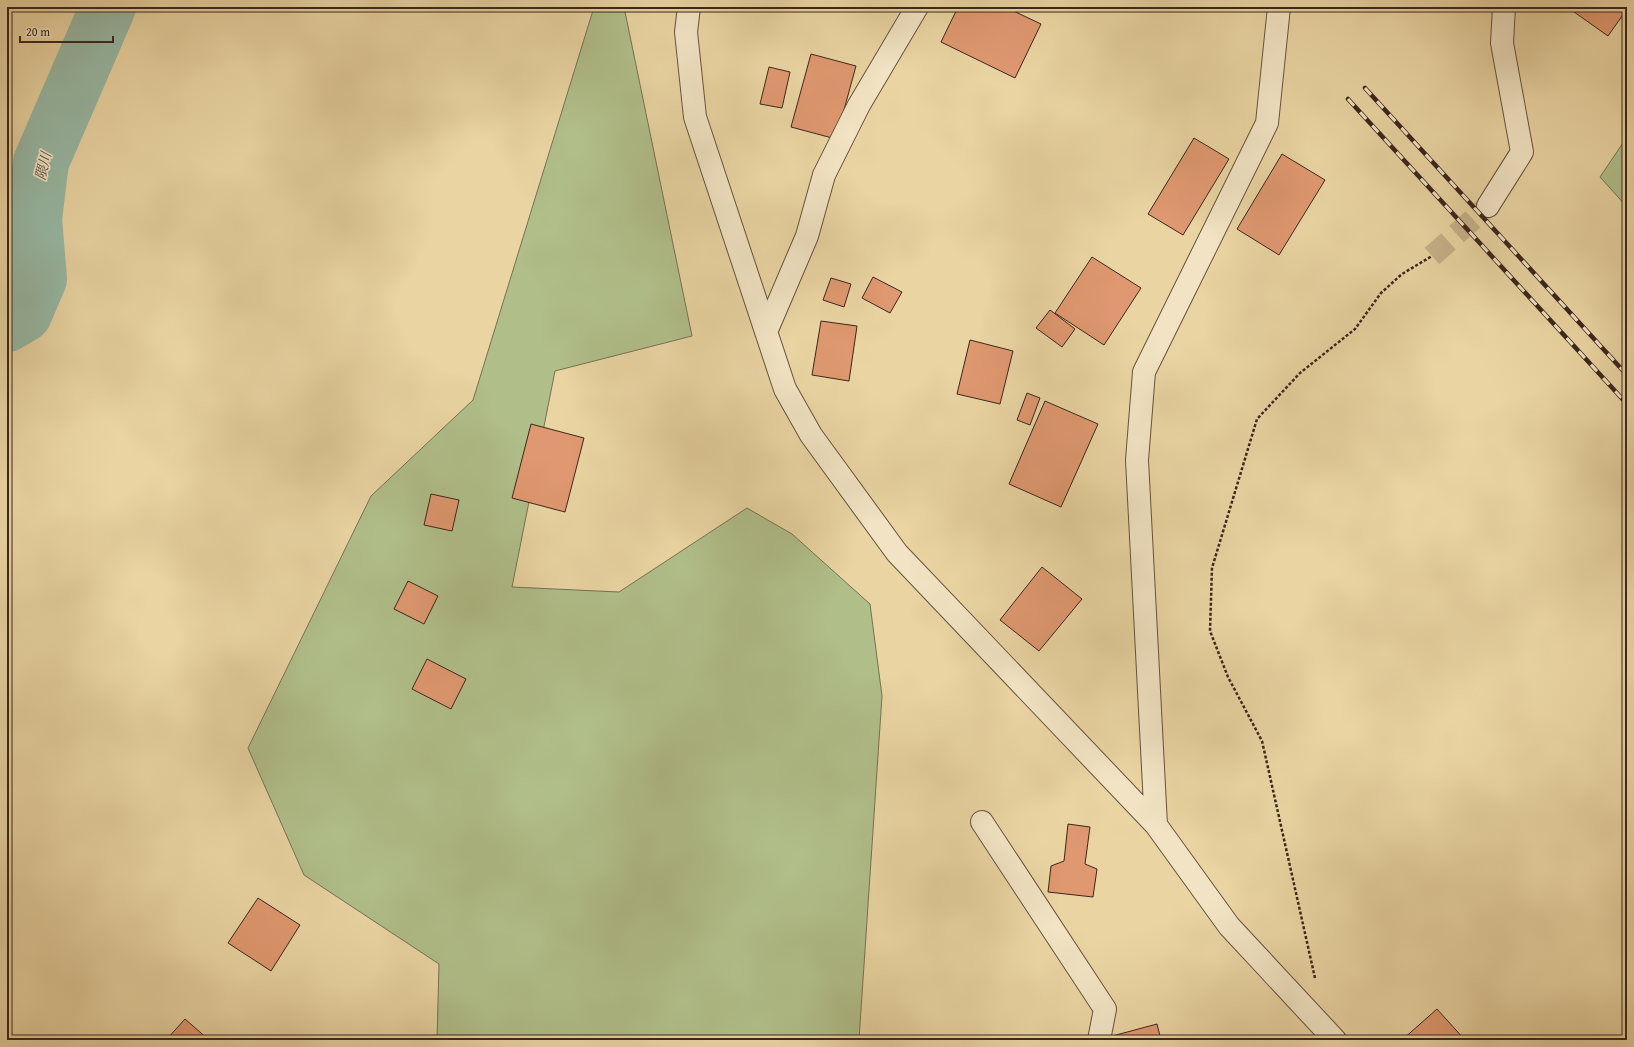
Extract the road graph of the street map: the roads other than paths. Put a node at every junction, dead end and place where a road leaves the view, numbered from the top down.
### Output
1 (689, 7) edge
2 (917, 7) edge
3 (1279, 7) edge
4 (1504, 7) edge
5 (1488, 206) tunnel mouth
6 (766, 332) junction
7 (982, 822) dead end
8 (1156, 825) junction
9 (1099, 1040) edge
10 (1335, 1040) edge

1 - 6 street
2 - 6 street
3 - 8 street
4 - 5 street
6 - 8 street
7 - 9 street
8 - 10 street

